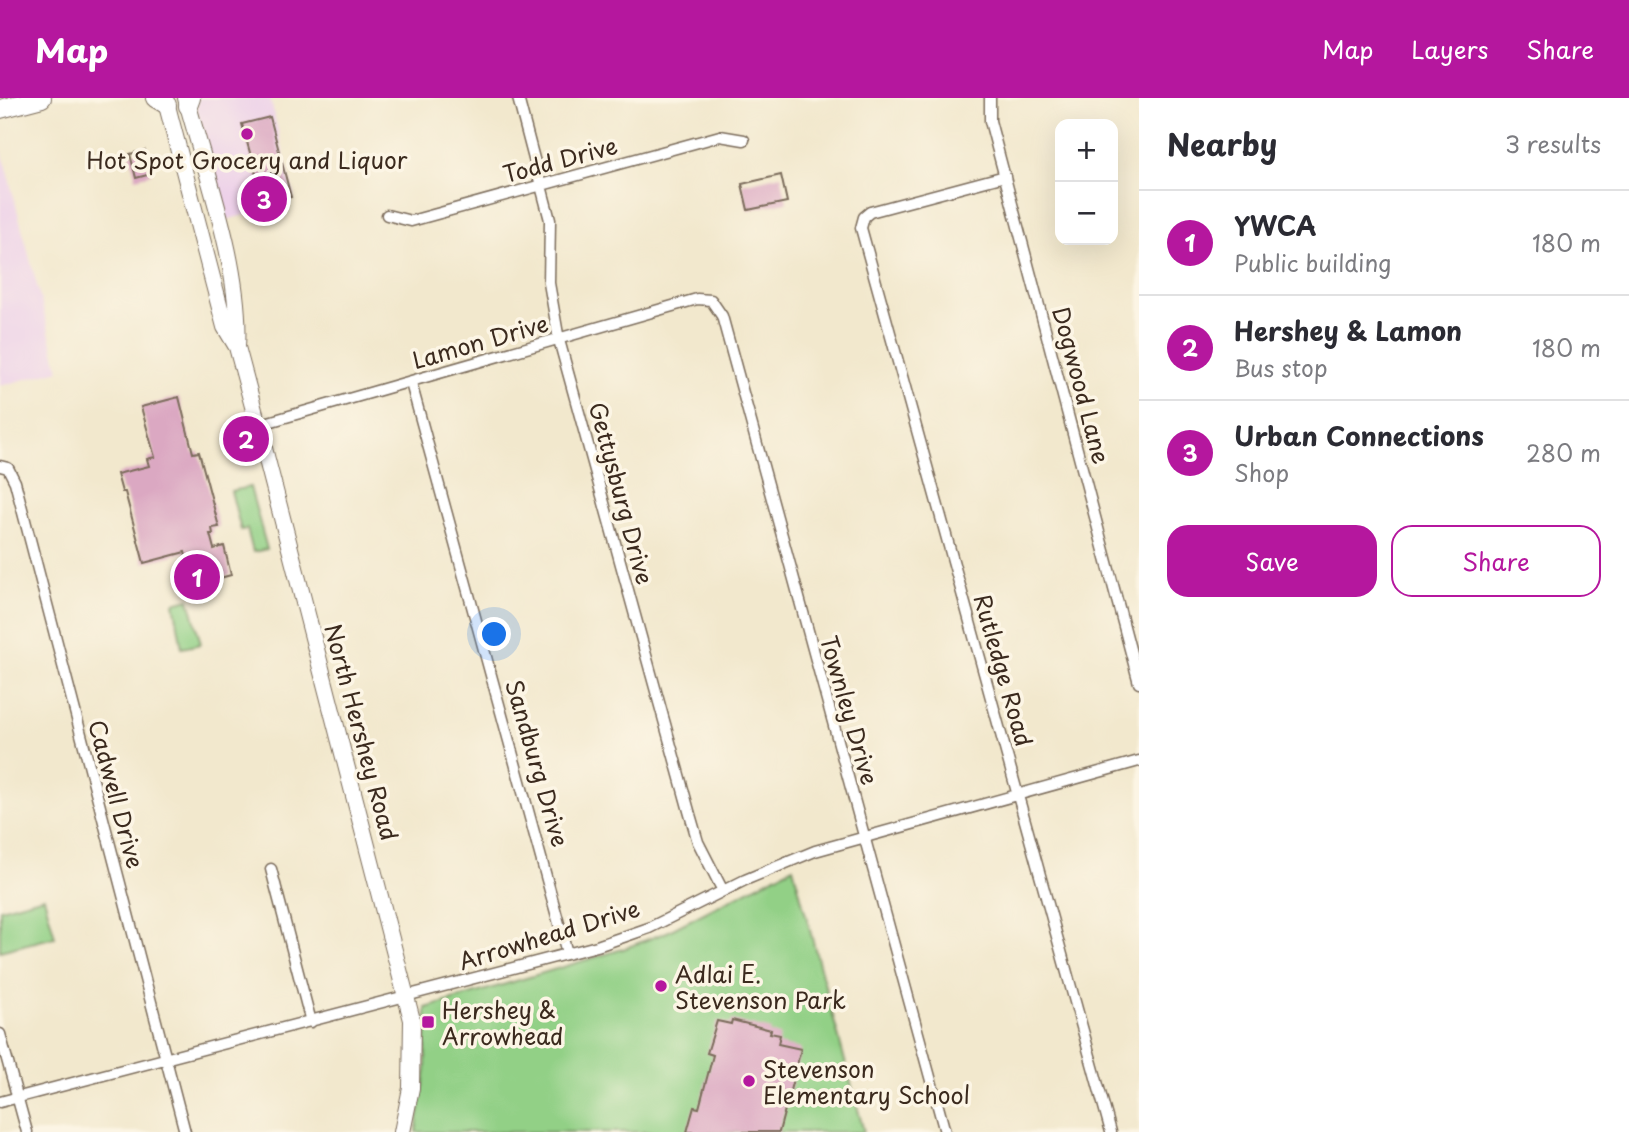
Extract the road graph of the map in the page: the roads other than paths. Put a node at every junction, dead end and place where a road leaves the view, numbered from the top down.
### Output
1 (42, 98) edge
2 (518, 98) edge
3 (990, 98) edge
4 (162, 100) edge
5 (188, 101) edge
6 (0, 109) edge
7 (744, 140) dead end
8 (1005, 176) junction
9 (543, 186) junction
10 (387, 215) dead end
11 (713, 302) joint
12 (559, 340) junction
13 (237, 347) junction
14 (411, 383) junction
15 (258, 425) junction
16 (3, 467) edge
17 (1139, 683) edge
18 (1139, 761) edge
19 (1017, 794) junction
20 (864, 836) junction
21 (271, 869) dead end
22 (723, 891) junction
23 (567, 953) junction
24 (406, 998) junction
25 (311, 1022) junction
26 (0, 1034) edge
27 (165, 1060) junction
28 (17, 1097) junction
29 (0, 1102) edge
30 (27, 1132) edge
31 (185, 1132) edge
32 (402, 1132) edge
33 (945, 1132) edge
34 (1111, 1132) edge

1 - 6 main road
2 - 9 street, Gettysburg Drive
3 - 8 street, Dogwood Lane
4 - 13 main road, North Hershey Road
5 - 13 main road, North Hershey Road
7 - 9 street, Todd Drive
8 - 17 street, Dogwood Lane
8 - 19 street, Rutledge Road
9 - 10 street, Todd Drive
9 - 12 street, Gettysburg Drive
11 - 12 street, Lamon Drive
11 - 20 street, Townley Drive
12 - 14 street, Lamon Drive
12 - 22 street, Gettysburg Drive
13 - 15 main road, North Hershey Road
14 - 15 street, Lamon Drive
14 - 23 street, Sandburg Drive
15 - 24 main road, North Hershey Road
16 - 27 street, Cadwell Drive
18 - 19 street, Arrowhead Drive
19 - 20 street, Arrowhead Drive
19 - 34 street, Rutledge Road
20 - 22 street, Arrowhead Drive
20 - 33 street, Townley Drive
21 - 25 street
22 - 23 street, Arrowhead Drive
23 - 24 street, Arrowhead Drive
24 - 25 street, Arrowhead Drive
24 - 32 main road, North Hershey Road
25 - 27 street, Arrowhead Drive
26 - 28 street
27 - 28 street, Arrowhead Drive
27 - 31 street, Cadwell Drive
28 - 29 street, Arrowhead Drive
28 - 30 street

